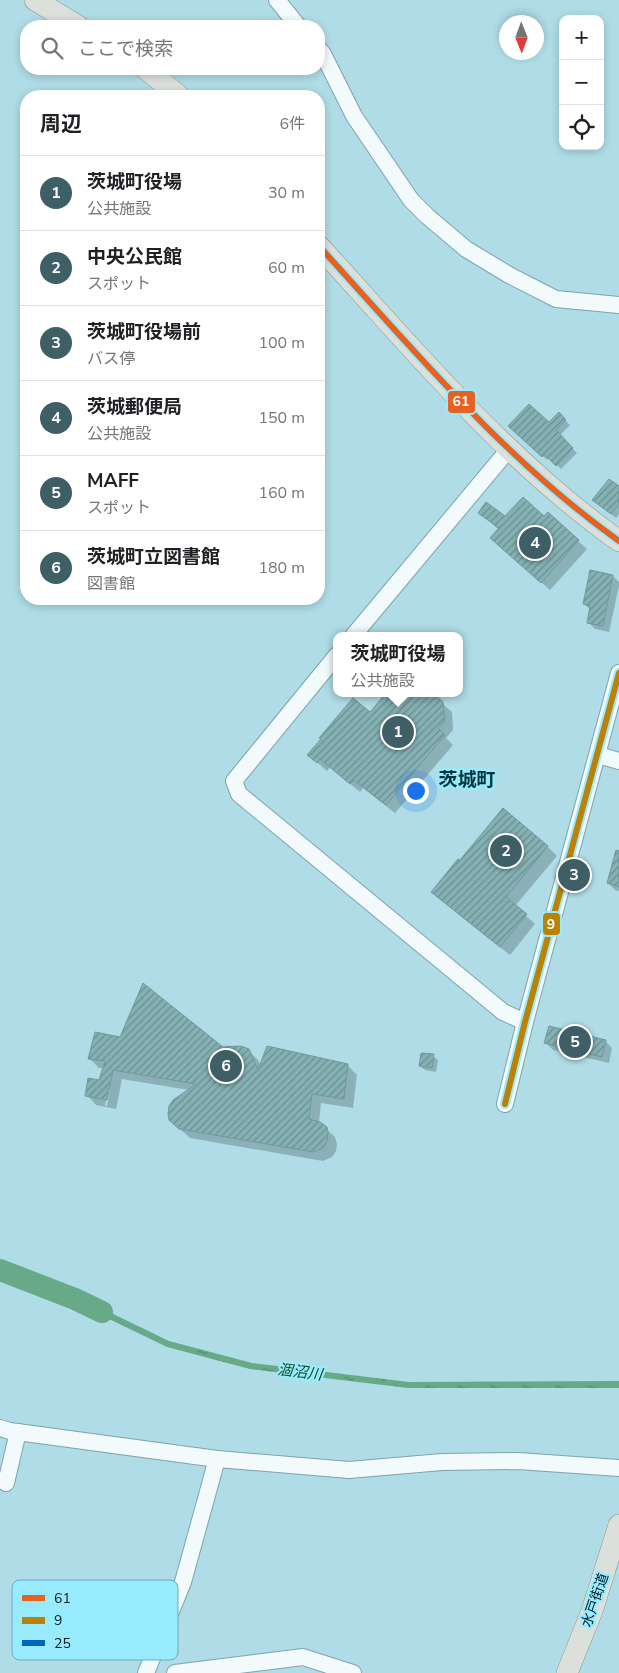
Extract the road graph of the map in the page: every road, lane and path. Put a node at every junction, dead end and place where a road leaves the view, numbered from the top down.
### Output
1 (35, 0) edge
2 (277, 0) edge
3 (68, 20) edge
4 (293, 20) edge
5 (325, 58) edge
6 (153, 75) edge
7 (172, 90) edge
8 (325, 253) edge
9 (619, 305) edge
10 (510, 449) junction
11 (616, 533) edge
12 (356, 632) edge
13 (333, 661) edge
14 (619, 674) edge
15 (598, 755) junction
16 (619, 761) edge
17 (525, 1022) junction
18 (505, 1104) dead end
19 (0, 1428) edge
20 (18, 1432) junction
21 (217, 1459) junction
22 (619, 1468) edge
23 (6, 1483) dead end
24 (619, 1526) edge
25 (178, 1592) edge
26 (151, 1660) edge
27 (250, 1668) edge
28 (146, 1673) edge
29 (175, 1673) edge
30 (353, 1673) edge
31 (567, 1673) edge

1 - 3 main road
2 - 4 street
5 - 9 street
6 - 7 main road
8 - 10 main road
10 - 11 main road
10 - 12 street
13 - 17 street
14 - 15 street
15 - 16 street
15 - 17 street
17 - 18 street
19 - 20 street
20 - 21 street
20 - 23 street
21 - 22 street
21 - 25 street
24 - 31 main road, 水戸街道
26 - 28 street
27 - 29 street
27 - 30 street

